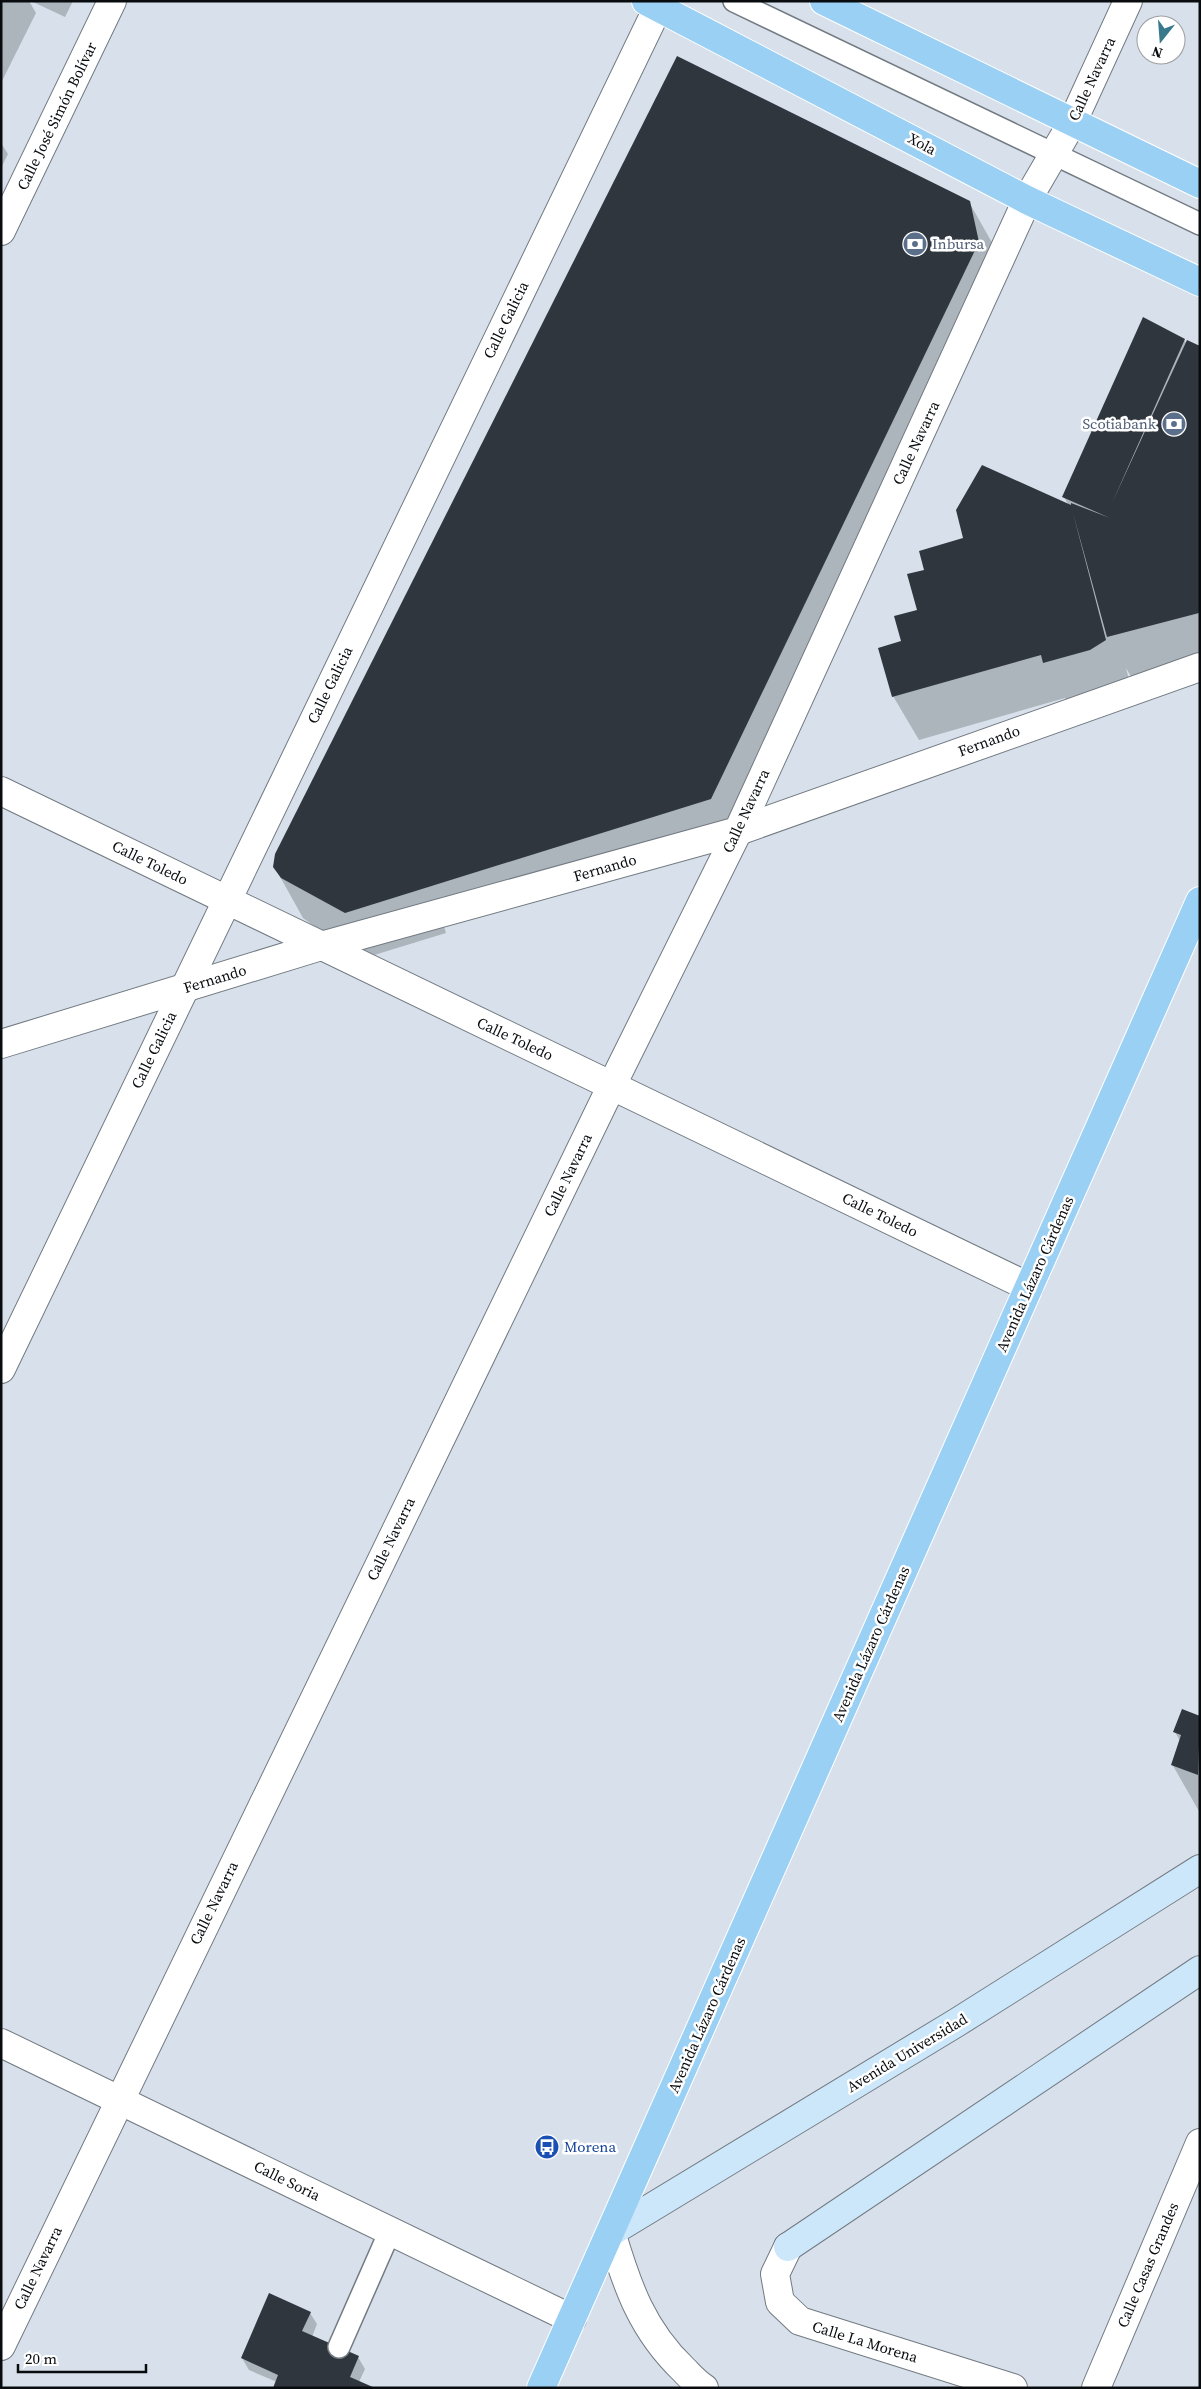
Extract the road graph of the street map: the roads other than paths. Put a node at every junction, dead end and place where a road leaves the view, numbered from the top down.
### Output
1 (112, 1) edge
2 (734, 1) edge
3 (824, 1) edge
4 (1128, 1) edge
5 (655, 3) edge
6 (1072, 123) junction
7 (1053, 154) junction
8 (1200, 184) edge
9 (1027, 200) junction
10 (1200, 224) edge
11 (1, 231) edge
12 (1200, 282) edge
13 (1200, 667) edge
14 (1, 791) edge
15 (738, 830) junction
16 (226, 899) junction
17 (1200, 901) edge
18 (321, 946) junction
19 (184, 988) junction
20 (1, 1044) edge
21 (612, 1085) junction
22 (1029, 1287) junction
23 (1, 1369) edge
24 (1200, 1869) edge
25 (1200, 1970) edge
26 (1, 2043) edge
27 (119, 2100) junction
28 (1200, 2143) edge
29 (390, 2230) junction
30 (611, 2232) junction
31 (788, 2247) joint
32 (572, 2318) junction
33 (1, 2346) edge
34 (339, 2347) dead end
35 (541, 2388) edge
36 (704, 2388) edge
37 (1013, 2388) edge
38 (1096, 2388) edge

1 - 11 street, Calle José Simón Bolívar
2 - 7 lane
3 - 6 main road
4 - 6 street, Calle Navarra
5 - 9 main road, Xola
5 - 16 street, Calle Galicia
6 - 7 street, Calle Navarra
6 - 8 main road
7 - 9 street, Calle Navarra
7 - 10 lane
9 - 12 main road, Xola
9 - 15 street, Calle Navarra
13 - 15 street, Fernando
14 - 16 street, Calle Toledo
15 - 18 street, Fernando
15 - 21 street, Calle Navarra
16 - 18 street, Calle Toledo
16 - 19 street, Calle Galicia
17 - 22 main road, Avenida Lázaro Cárdenas
18 - 19 street, Fernando
18 - 21 street, Calle Toledo
19 - 20 street, Fernando
19 - 23 street, Calle Galicia
21 - 22 street, Calle Toledo
21 - 27 street, Calle Navarra
22 - 30 main road, Avenida Lázaro Cárdenas
24 - 30 main road, Avenida Universidad
25 - 31 main road
26 - 27 street, Calle Soria
27 - 29 street, Calle Soria
27 - 33 street, Calle Navarra
28 - 38 street, Calle Casas Grandes
29 - 32 street, Calle Soria
29 - 34 lane
30 - 32 main road, Avenida Lázaro Cárdenas
30 - 36 street
31 - 37 street, Calle La Morena
32 - 35 main road, Avenida Lázaro Cárdenas

